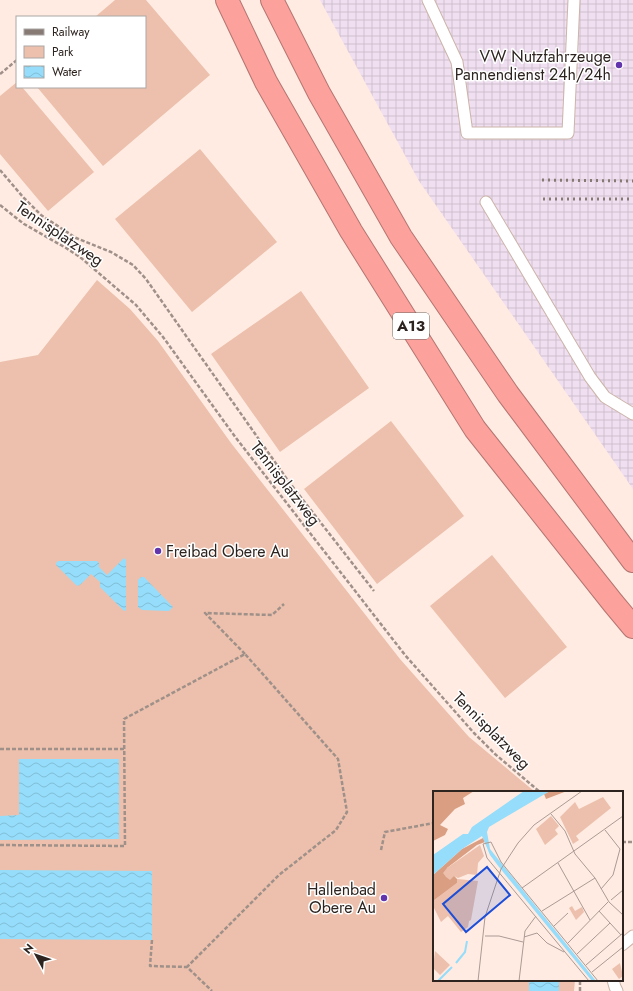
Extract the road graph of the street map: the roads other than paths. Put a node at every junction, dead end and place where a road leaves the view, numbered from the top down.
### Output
1 (227, 0) edge
2 (272, 0) edge
3 (428, 0) edge
4 (574, 0) edge
5 (486, 202) dead end
6 (633, 414) edge
7 (633, 561) edge
8 (633, 627) edge
9 (633, 936) edge
10 (623, 944) edge
11 (613, 981) edge
12 (617, 991) edge

1 - 8 highway, A13
2 - 7 highway, A13
3 - 4 lane
5 - 6 lane
9 - 10 lane
11 - 12 lane

